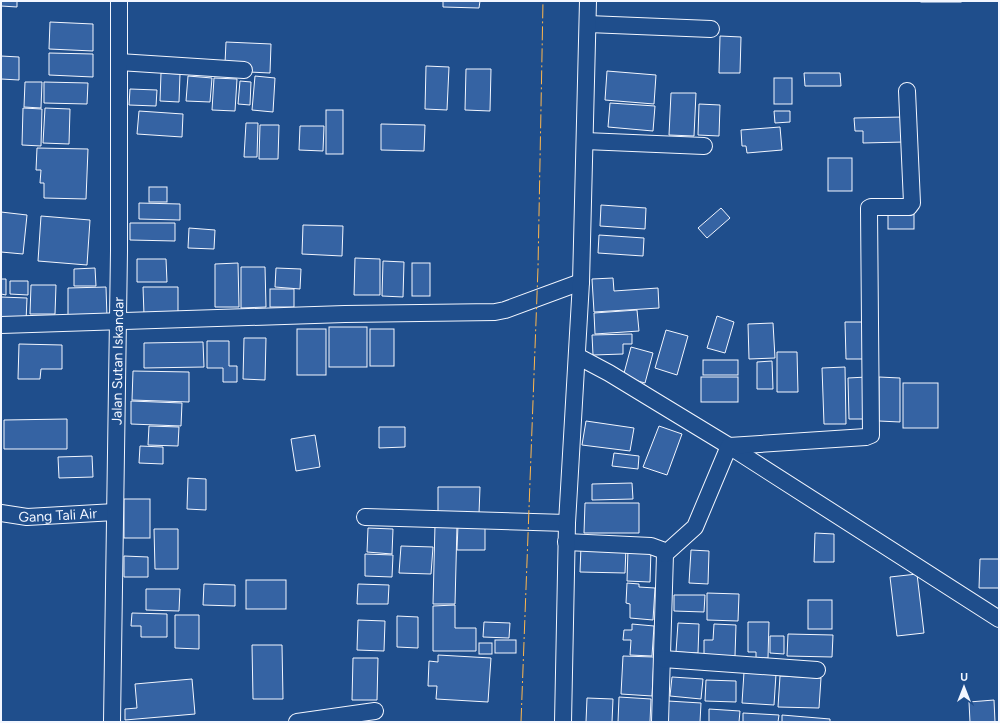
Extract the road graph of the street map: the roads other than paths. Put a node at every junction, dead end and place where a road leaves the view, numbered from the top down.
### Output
1 (119, 1) edge
2 (588, 1) edge
3 (588, 24) junction
4 (711, 29) dead end
5 (119, 62) junction
6 (244, 70) dead end
7 (907, 91) dead end
8 (585, 141) junction
9 (704, 146) dead end
10 (581, 282) junction
11 (118, 322) junction
12 (1, 325) edge
13 (577, 356) junction
14 (729, 446) junction
15 (115, 512) junction
16 (1, 514) edge
17 (365, 517) dead end
18 (567, 523) junction
19 (566, 542) junction
20 (665, 554) junction
21 (999, 619) edge
22 (663, 660) junction
23 (817, 670) dead end
24 (375, 711) dead end
25 (112, 722) edge
26 (297, 722) edge
27 (563, 722) edge
28 (660, 722) edge

1 - 5 street, Jalan Sutan Iskandar
2 - 3 street
3 - 4 street
3 - 8 street
5 - 6 street
5 - 11 street, Jalan Sutan Iskandar
7 - 14 street
8 - 9 street
8 - 10 street
10 - 11 street
10 - 13 street
11 - 12 street
11 - 15 street, Jalan Sutan Iskandar
13 - 14 street
13 - 18 street
14 - 20 street
14 - 21 street
15 - 16 street, Gang Tali Air
15 - 25 street, Jalan Sutan Iskandar
17 - 18 street
18 - 19 street
19 - 20 street
19 - 27 street
20 - 22 street
22 - 23 street
22 - 28 street
24 - 26 street

